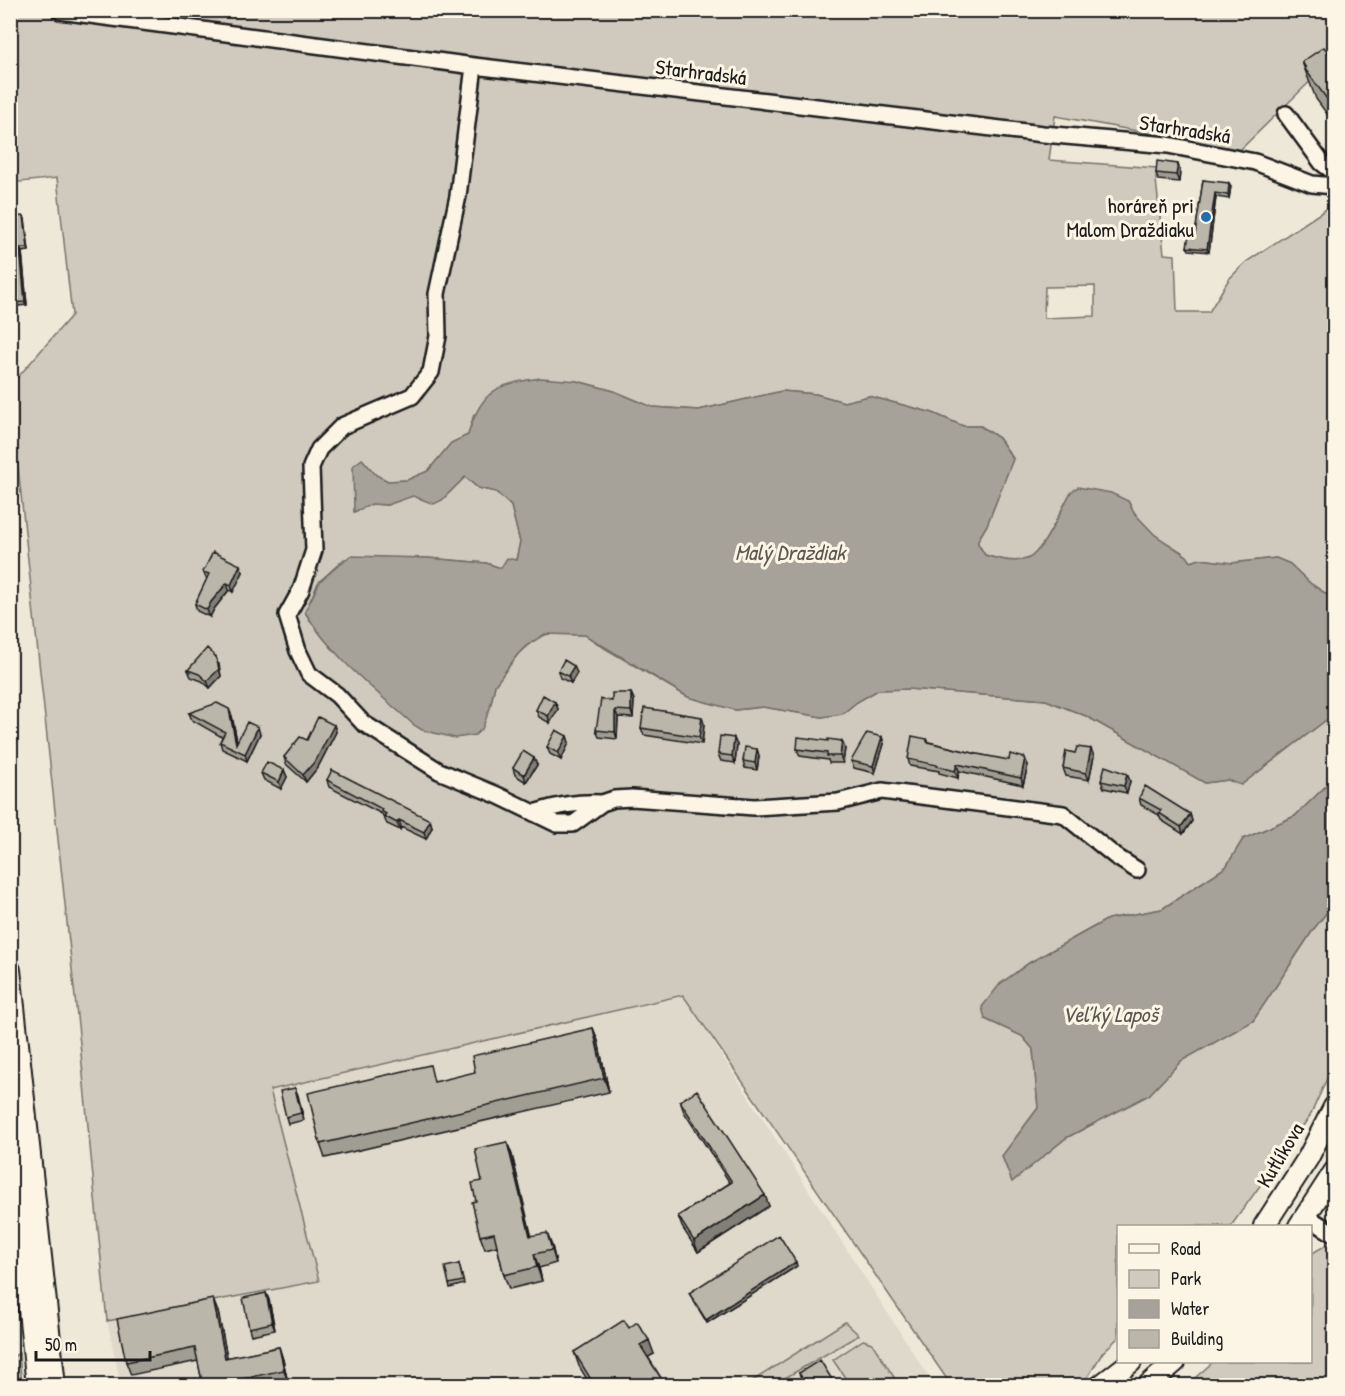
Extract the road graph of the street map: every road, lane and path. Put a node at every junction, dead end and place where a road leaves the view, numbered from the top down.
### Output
1 (60, 11) edge
2 (474, 66) junction
3 (1286, 114) dead end
4 (1335, 172) edge
5 (1335, 186) edge
6 (602, 802) junction
7 (534, 813) junction
8 (1137, 870) dead end
9 (10, 970) edge
10 (1335, 1107) edge
11 (10, 1132) edge
12 (1335, 1172) edge
13 (1281, 1200) junction
14 (1303, 1221) edge
15 (1265, 1225) edge
16 (1335, 1234) edge
17 (1130, 1363) edge
18 (1174, 1363) edge
19 (37, 1386) edge
20 (55, 1386) edge
21 (1100, 1386) edge
22 (1147, 1386) edge

1 - 2 street, Starhradská
2 - 5 street, Starhradská
2 - 7 street
3 - 4 street
6 - 7 street
6 - 7 street
6 - 8 street
9 - 20 main road
10 - 13 main road, Kutlíkova
11 - 19 main road
12 - 14 main road
13 - 14 main road
13 - 15 main road, Kutlíkova
14 - 16 street
17 - 21 main road
18 - 22 main road

